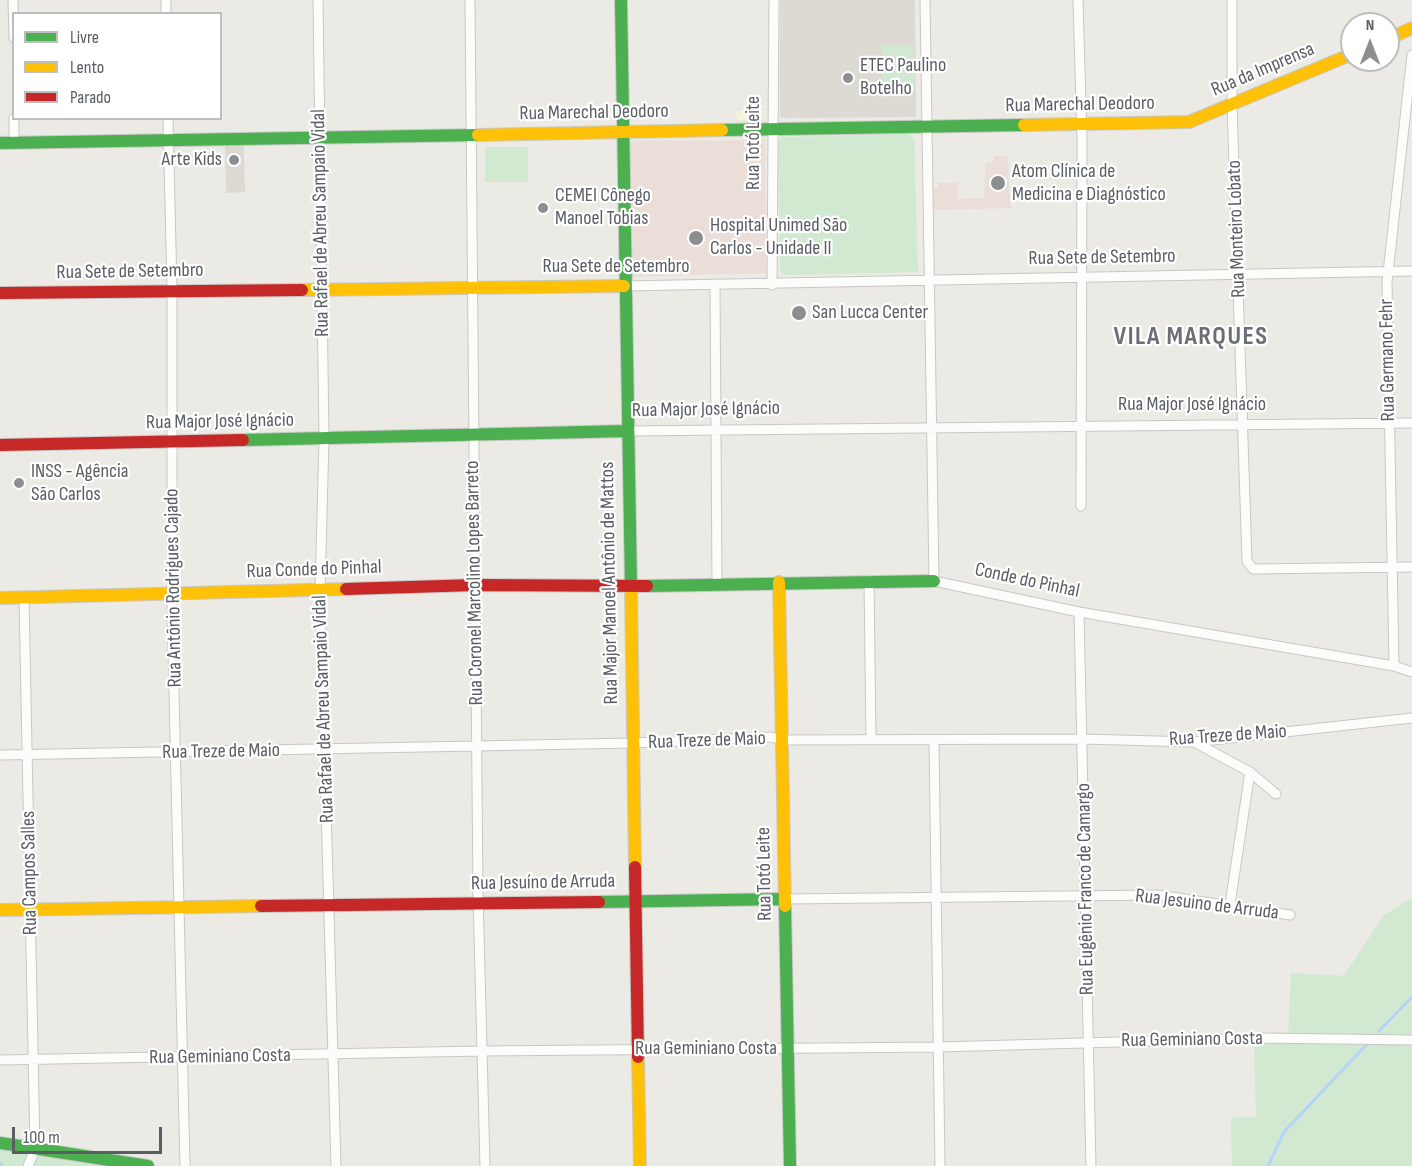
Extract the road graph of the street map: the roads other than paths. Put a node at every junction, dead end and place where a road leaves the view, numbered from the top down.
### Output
1 (318, 0) edge
2 (470, 0) edge
3 (621, 0) edge
4 (774, 0) edge
5 (925, 0) edge
6 (1078, 0) edge
7 (1232, 0) edge
8 (1412, 55) edge
9 (1340, 59) edge
10 (1232, 105) junction
11 (14, 120) edge
12 (168, 120) edge
13 (1408, 120) edge
14 (1189, 122) joint
15 (1082, 124) junction
16 (928, 127) junction
17 (774, 129) junction
18 (623, 132) junction
19 (471, 134) junction
20 (320, 136) junction
21 (168, 139) junction
22 (0, 143) edge
23 (14, 143) junction
24 (1412, 271) edge
25 (1387, 272) junction
26 (1239, 274) junction
27 (1081, 278) junction
28 (930, 280) junction
29 (772, 285) junction
30 (624, 286) junction
31 (715, 286) junction
32 (472, 287) junction
33 (322, 289) junction
34 (172, 290) junction
35 (0, 293) edge
36 (1389, 423) junction
37 (1412, 423) edge
38 (1241, 424) junction
39 (1082, 425) junction
40 (932, 426) junction
41 (715, 429) junction
42 (627, 431) junction
43 (474, 435) junction
44 (324, 439) junction
45 (172, 443) junction
46 (0, 445) edge
47 (1082, 506) dead end
48 (1392, 567) junction
49 (1412, 567) edge
50 (869, 580) junction
51 (934, 581) junction
52 (779, 582) junction
53 (717, 583) junction
54 (475, 585) junction
55 (630, 586) junction
56 (320, 590) junction
57 (173, 594) junction
58 (0, 598) edge
59 (24, 598) junction
60 (1079, 612) junction
61 (1394, 666) junction
62 (1412, 672) edge
63 (1412, 718) edge
64 (872, 739) junction
65 (1082, 739) junction
66 (782, 740) junction
67 (934, 740) junction
68 (1194, 742) junction
69 (633, 743) junction
70 (477, 746) junction
71 (326, 749) junction
72 (177, 753) junction
73 (28, 754) junction
74 (0, 755) edge
75 (1250, 772) junction
76 (1276, 794) dead end
77 (1087, 894) junction
78 (936, 897) junction
79 (785, 899) junction
80 (634, 901) junction
81 (478, 904) junction
82 (1230, 904) junction
83 (330, 905) junction
84 (180, 908) junction
85 (0, 910) edge
86 (30, 910) junction
87 (1290, 915) dead end
88 (1412, 1040) edge
89 (1089, 1042) junction
90 (939, 1047) junction
91 (788, 1049) junction
92 (637, 1050) junction
93 (482, 1051) junction
94 (332, 1054) junction
95 (184, 1057) junction
96 (0, 1060) edge
97 (34, 1060) junction
98 (0, 1143) edge
99 (35, 1149) junction
100 (28, 1166) edge
101 (148, 1166) edge
102 (185, 1166) edge
103 (336, 1166) edge
104 (485, 1166) edge
105 (640, 1166) edge
106 (790, 1166) edge
107 (940, 1166) edge
108 (1091, 1166) edge

1 - 20 street, Rua Rafael de Abreu Sampaio Vidal
2 - 19 street, Rua Coronel Marcolino Lopes Barreto
3 - 18 street, Rua Major Manoel Antônio de Mattos
4 - 17 street, Rua Totó Leite
5 - 16 street
6 - 15 street
7 - 10 street, Rua Monteiro Lobato
8 - 13 street, Rua Germano Fehr
9 - 10 street, Rua da Imprensa
10 - 14 street, Rua da Imprensa
10 - 26 street, Rua Monteiro Lobato
11 - 23 street
12 - 21 street, Rua Antônio Rodrigues Cajado
13 - 25 street, Rua Germano Fehr
14 - 15 street, Rua Marechal Deodoro
15 - 16 street, Rua Marechal Deodoro
15 - 27 street
16 - 17 street, Rua Marechal Deodoro
16 - 28 street
17 - 18 street, Rua Marechal Deodoro
17 - 29 street, Rua Totó Leite
18 - 19 street, Rua Marechal Deodoro
18 - 30 street, Rua Major Manoel Antônio de Mattos
19 - 20 street, Rua Marechal Deodoro
19 - 32 street, Rua Coronel Marcolino Lopes Barreto
20 - 21 street, Rua Marechal Deodoro
20 - 33 street, Rua Rafael de Abreu Sampaio Vidal
21 - 23 street, Rua Marechal Deodoro
21 - 34 street, Rua Antônio Rodrigues Cajado
22 - 23 street, Rua Marechal Deodoro
24 - 25 street, Rua Sete de Setembro
25 - 26 street, Rua Sete de Setembro
25 - 36 street, Rua Germano Fehr
26 - 27 street, Rua Sete de Setembro
26 - 38 street, Rua Monteiro Lobato
27 - 28 street, Rua Sete de Setembro
27 - 39 street
28 - 29 street, Rua Sete de Setembro
28 - 40 street
29 - 31 street, Rua Sete de Setembro
30 - 31 street, Rua Sete de Setembro
30 - 32 street, Rua Sete de Setembro
30 - 42 street, Rua Major Manoel Antônio de Mattos
31 - 41 street
32 - 33 street, Rua Sete de Setembro
32 - 43 street, Rua Coronel Marcolino Lopes Barreto
33 - 34 street, Rua Sete de Setembro
33 - 44 street, Rua Rafael de Abreu Sampaio Vidal
34 - 35 street, Rua Sete de Setembro
34 - 45 street, Rua Antônio Rodrigues Cajado
36 - 37 street, Rua Major José Ignácio
36 - 38 street, Rua Major José Ignácio
36 - 48 street, Rua Germano Fehr
38 - 39 street, Rua Major José Ignácio
38 - 48 street, Rua Monteiro Lobato
39 - 40 street, Rua Major José Ignácio
39 - 47 street
40 - 41 street, Rua Major José Ignácio
40 - 51 street
41 - 42 street, Rua Major José Ignácio
41 - 53 street
42 - 43 street, Rua Major José Ignácio
42 - 55 street, Rua Major Manoel Antônio de Mattos
43 - 44 street, Rua Major José Ignácio
43 - 54 street, Rua Coronel Marcolino Lopes Barreto
44 - 45 street, Rua Major José Ignácio
44 - 56 street, Rua Rafael de Abreu Sampaio Vidal
45 - 46 street, Rua Major José Ignácio
45 - 57 street, Rua Antônio Rodrigues Cajado
48 - 49 street
48 - 61 street, Rua Germano Fehr
50 - 51 street, Conde do Pinhal
50 - 52 street, Conde do Pinhal
50 - 64 street
51 - 60 street, Conde do Pinhal
52 - 53 street, Conde do Pinhal
52 - 66 street, Rua Totó Leite
53 - 55 street, Conde do Pinhal
54 - 55 street, Rua Conde do Pinhal
54 - 56 street, Rua Conde do Pinhal
54 - 70 street, Rua Coronel Marcolino Lopes Barreto
55 - 69 street, Rua Major Manoel Antônio de Mattos
56 - 57 street, Rua Conde do Pinhal
56 - 71 street, Rua Rafael de Abreu Sampaio Vidal
57 - 59 street, Rua Conde do Pinhal
57 - 72 street, Rua Antônio Rodrigues Cajado
58 - 59 street, Rua Conde do Pinhal
59 - 73 street, Rua Campos Salles
60 - 61 street, Conde do Pinhal
60 - 65 street, Rua Eugênio Franco de Camargo
61 - 62 street, Conde do Pinhal
63 - 68 street, Rua Treze de Maio
64 - 66 street, Rua Treze de Maio
64 - 67 street, Rua Treze de Maio
65 - 67 street, Rua Treze de Maio
65 - 68 street, Rua Treze de Maio
65 - 77 street, Rua Eugênio Franco de Camargo
66 - 69 street, Rua Treze de Maio
66 - 79 street, Rua Totó Leite
67 - 78 street
68 - 75 street
69 - 70 street, Rua Treze de Maio
69 - 80 street, Rua Major Manoel Antônio de Mattos
70 - 71 street, Rua Treze de Maio
70 - 81 street, Rua Coronel Marcolino Lopes Barreto
71 - 72 street, Rua Treze de Maio
71 - 83 street, Rua Rafael de Abreu Sampaio Vidal
72 - 73 street, Rua Treze de Maio
72 - 84 street, Rua Antônio Rodrigues Cajado
73 - 74 street, Rua Treze de Maio
73 - 86 street, Rua Campos Salles
75 - 76 street
75 - 82 street
77 - 78 street, Rua Jesuíno de Arruda
77 - 82 street, Rua Jesuino de Arruda
77 - 89 street, Rua Eugênio Franco de Camargo
78 - 79 street, Rua Jesuíno de Arruda
78 - 90 street
79 - 80 street, Rua Jesuíno de Arruda
79 - 91 street, Rua Totó Leite
80 - 81 street, Rua Jesuíno de Arruda
80 - 92 street, Rua Major Manoel Antônio de Mattos
81 - 83 street, Rua Jesuíno de Arruda
81 - 93 street, Rua Coronel Marcolino Lopes Barreto
82 - 87 street, Rua Jesuino de Arruda
83 - 84 street, Rua Jesuíno de Arruda
83 - 94 street, Rua Rafael de Abreu Sampaio Vidal
84 - 86 street, Rua Jesuíno de Arruda
84 - 95 street, Rua Antônio Rodrigues Cajado
85 - 86 street, Rua Jesuíno de Arruda
86 - 97 street, Rua Campos Salles
88 - 89 street, Rua Geminiano Costa
89 - 90 street, Rua Geminiano Costa
89 - 108 street, Rua Eugênio Franco de Camargo
90 - 91 street, Rua Geminiano Costa
90 - 107 street
91 - 92 street, Rua Geminiano Costa
91 - 106 street, Rua Totó Leite
92 - 93 street, Rua Geminiano Costa
92 - 105 street, Rua Major Manoel Antônio de Mattos
93 - 94 street, Rua Geminiano Costa
93 - 104 street, Rua Coronel Marcolino Lopes Barreto
94 - 95 street, Rua Geminiano Costa
94 - 103 street, Rua Rafael de Abreu Sampaio Vidal
95 - 97 street, Rua Geminiano Costa
95 - 102 street, Rua Antônio Rodrigues Cajado
96 - 97 street, Rua Geminiano Costa
97 - 99 street, Rua Campos Salles
98 - 99 street
99 - 100 street
99 - 101 street

